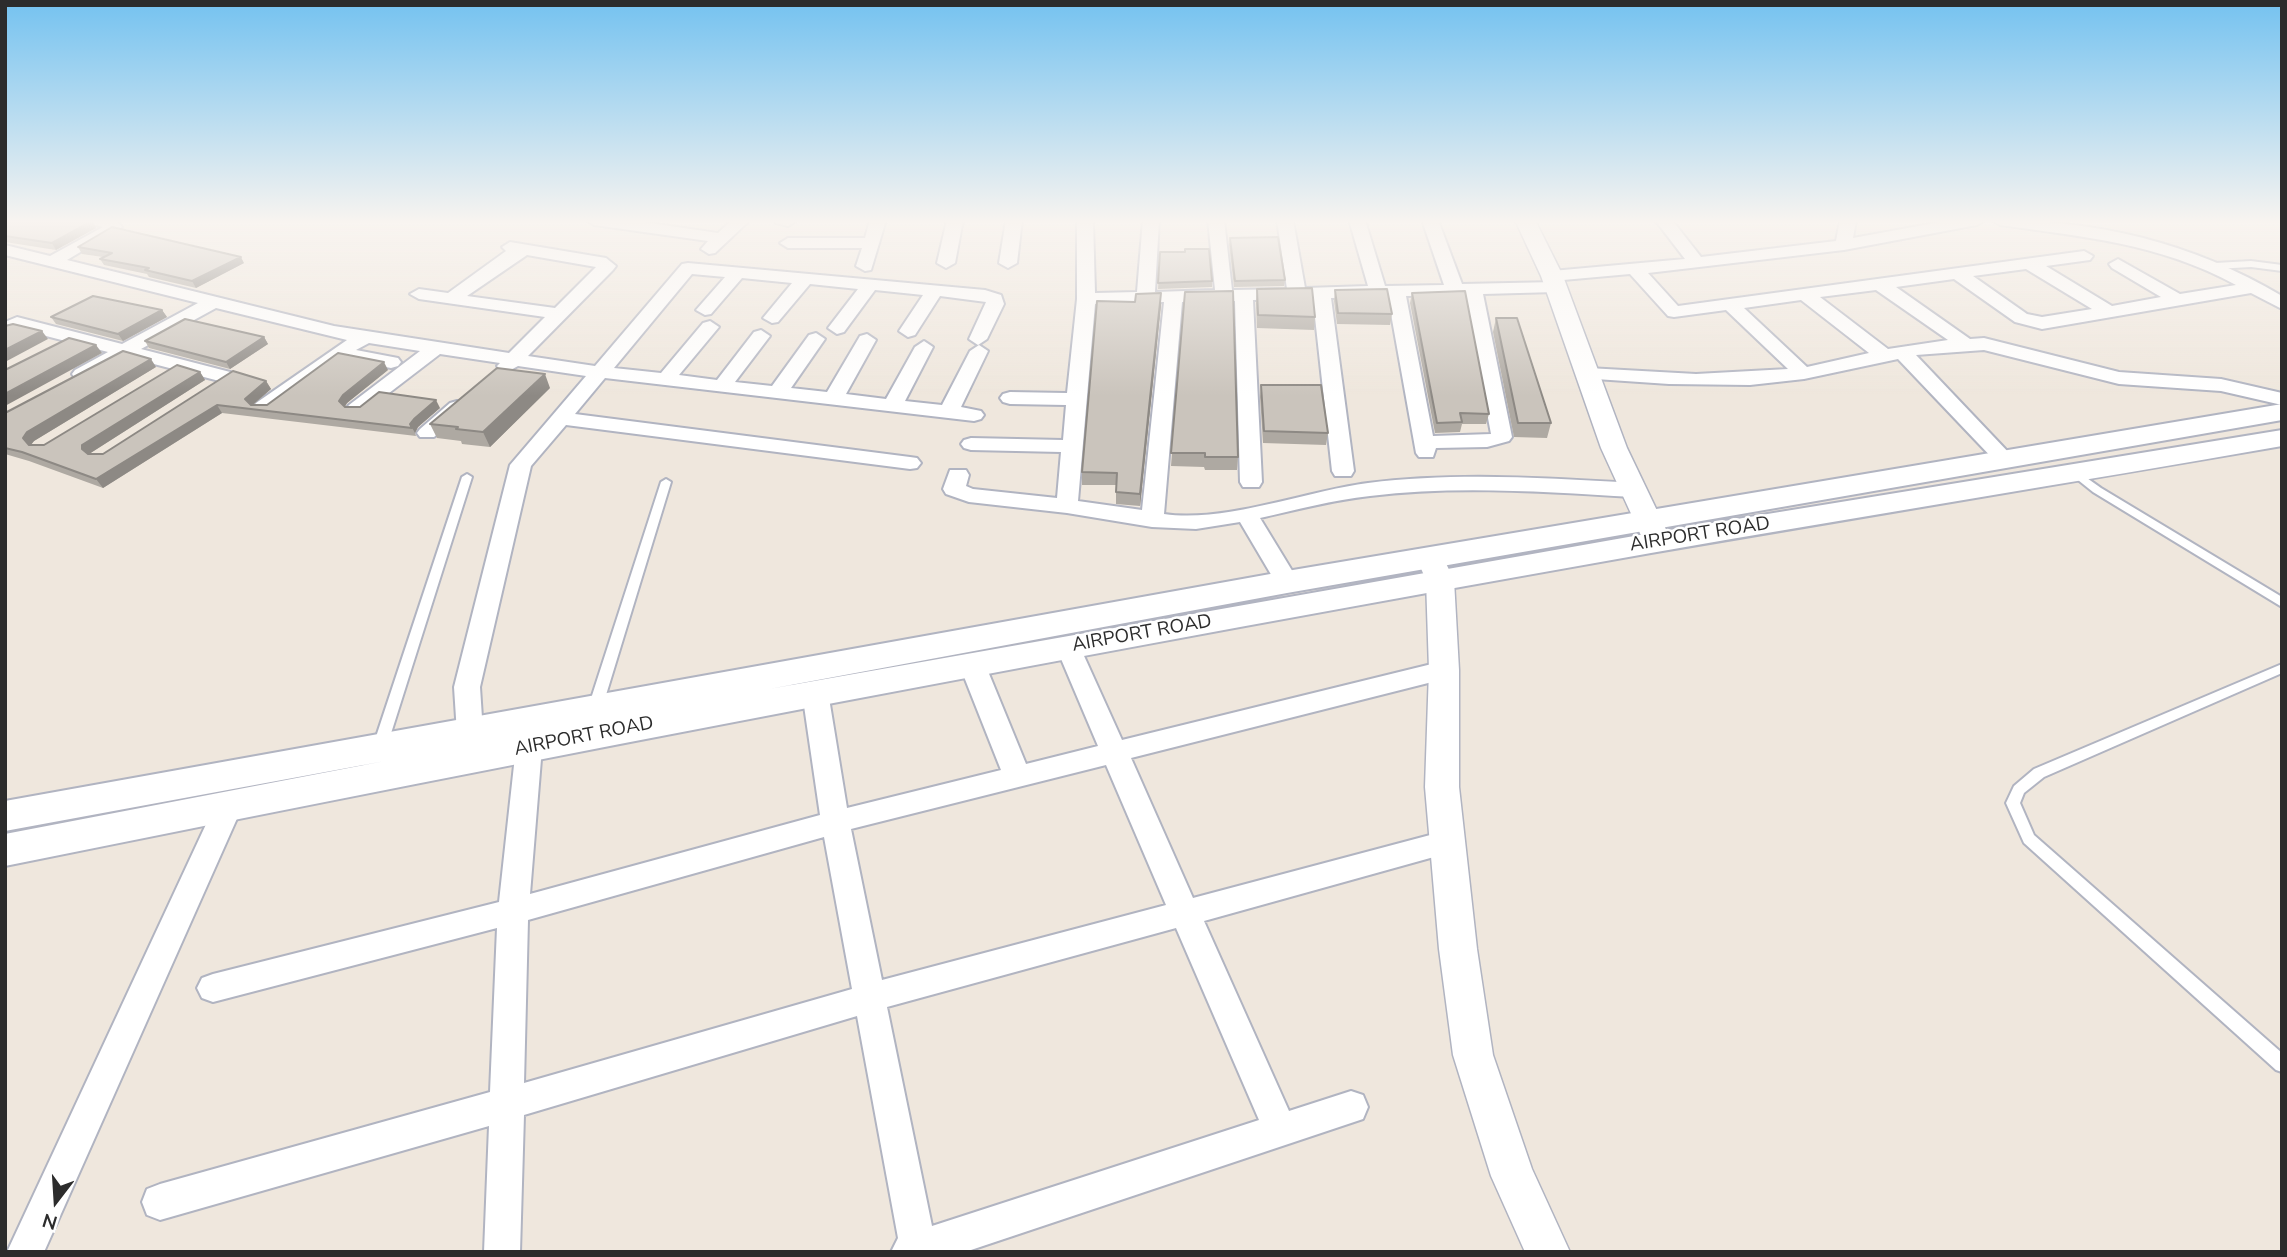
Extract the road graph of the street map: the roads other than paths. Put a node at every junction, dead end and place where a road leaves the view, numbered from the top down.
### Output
1 (119, 279) edge
2 (480, 279) edge
3 (595, 279) edge
4 (679, 279) edge
5 (734, 279) edge
6 (802, 279) edge
7 (805, 279) junction
8 (1086, 279) edge
9 (1147, 279) edge
10 (1230, 279) edge
11 (1295, 279) edge
12 (1381, 279) edge
13 (1458, 279) edge
14 (1552, 279) edge
15 (1575, 279) edge
16 (1644, 279) edge
17 (1921, 279) edge
18 (1964, 279) edge
19 (2054, 279) edge
20 (2142, 279) edge
21 (2239, 279) edge
22 (1554, 282) junction
23 (871, 284) junction
24 (1880, 284) junction
25 (2254, 287) junction
26 (935, 290) junction
27 (1464, 290) junction
28 (1387, 292) junction
29 (1321, 293) junction
30 (419, 294) dead end
31 (1297, 294) junction
32 (1804, 294) junction
33 (1234, 295) junction
34 (1173, 297) junction
35 (1146, 298) junction
36 (452, 299) junction
37 (1086, 299) junction
38 (2179, 301) junction
39 (214, 302) junction
40 (1730, 304) junction
41 (2282, 304) edge
42 (2110, 313) junction
43 (561, 314) junction
44 (772, 318) dead end
45 (837, 328) dead end
46 (5, 329) edge
47 (908, 331) dead end
48 (761, 336) dead end
49 (72, 337) junction
50 (365, 337) junction
51 (816, 338) dead end
52 (867, 340) dead end
53 (1964, 344) junction
54 (924, 346) dead end
55 (436, 348) junction
56 (49, 349) edge
57 (123, 351) junction
58 (338, 353) junction
59 (1892, 353) junction
60 (514, 359) junction
61 (391, 362) dead end
62 (178, 365) junction
63 (599, 372) junction
64 (1803, 373) junction
65 (1588, 374) junction
66 (156, 379) edge
67 (666, 379) junction
68 (64, 384) edge
69 (721, 387) junction
70 (204, 391) edge
71 (778, 392) junction
72 (1010, 398) dead end
73 (833, 399) junction
74 (1077, 399) junction
75 (2282, 399) edge
76 (892, 406) junction
77 (263, 407) edge
78 (356, 409) edge
79 (948, 412) junction
80 (2282, 412) edge
81 (974, 415) dead end
82 (561, 418) junction
83 (427, 433) dead end
84 (2282, 438) edge
85 (971, 444) dead end
86 (1070, 446) junction
87 (2004, 459) junction
88 (910, 463) dead end
89 (1343, 471) dead end
90 (2077, 474) junction
91 (958, 475) dead end
92 (467, 477) dead end
93 (666, 482) dead end
94 (1251, 482) dead end
95 (1067, 506) junction
96 (1246, 514) junction
97 (1647, 517) junction
98 (1152, 520) junction
99 (1435, 569) junction
100 (1287, 582) junction
101 (2281, 602) edge
102 (1068, 647) junction
103 (972, 664) junction
104 (2282, 668) edge
105 (1444, 670) junction
106 (815, 692) junction
107 (595, 708) junction
108 (470, 745) junction
109 (529, 747) junction
110 (379, 748) junction
111 (1113, 752) junction
112 (1017, 776) junction
113 (229, 805) junction
114 (5, 816) edge
115 (835, 821) junction
116 (1449, 842) junction
117 (5, 850) edge
118 (513, 911) junction
119 (1186, 914) junction
120 (213, 988) dead end
121 (869, 998) junction
122 (2282, 1065) edge
123 (507, 1104) junction
124 (1351, 1107) dead end
125 (1280, 1129) junction
126 (160, 1202) dead end
127 (915, 1251) edge
128 (25, 1252) edge
129 (502, 1252) edge
130 (1548, 1252) edge

1 - 39 street
2 - 36 street
3 - 43 street
4 - 63 street
5 - 67 street
6 - 7 street
7 - 23 street
7 - 44 street
8 - 37 street
9 - 35 street
10 - 33 street
11 - 31 street
12 - 28 street
13 - 27 street
14 - 22 street
15 - 22 street
16 - 40 street
17 - 24 street
18 - 42 street
19 - 42 street
20 - 38 street
21 - 25 street
22 - 27 street
22 - 65 street
23 - 26 street
23 - 45 street
24 - 32 street
24 - 53 street
25 - 38 street
25 - 41 street
26 - 47 street
26 - 79 street
27 - 28 street
27 - 28 street
28 - 29 street
29 - 31 street
29 - 89 street
30 - 36 street
31 - 33 street
32 - 40 street
32 - 59 street
33 - 34 street
33 - 94 street
34 - 35 street
34 - 98 street
35 - 37 street
36 - 43 street
37 - 74 street
38 - 42 street
39 - 50 street
39 - 57 street
40 - 64 street
43 - 60 street
46 - 49 street
48 - 69 street
49 - 56 street
49 - 57 street
50 - 55 street
50 - 58 street
51 - 71 street
52 - 73 street
53 - 59 street
53 - 75 street
54 - 76 street
55 - 60 street
55 - 78 street
57 - 62 street
57 - 68 street
58 - 61 street
58 - 77 street
59 - 64 street
59 - 87 street
60 - 63 street
60 - 83 street
62 - 66 street
62 - 70 street
63 - 67 street
63 - 82 street
64 - 65 street
65 - 97 street
67 - 69 street
69 - 71 street
71 - 73 street
72 - 74 street
73 - 76 street
74 - 86 street
76 - 79 street
79 - 81 street
80 - 87 main road
82 - 88 street
82 - 108 street
84 - 90 main road, AIRPORT ROAD
85 - 86 street
86 - 95 street
87 - 97 main road
90 - 97 main road, AIRPORT ROAD
90 - 101 lane
91 - 95 street
92 - 110 lane
93 - 107 lane
95 - 98 street
96 - 97 street
96 - 98 street
96 - 100 street
97 - 99 main road, AIRPORT ROAD
99 - 100 main road
99 - 102 main road, AIRPORT ROAD
99 - 105 street
100 - 107 main road
102 - 103 main road, AIRPORT ROAD
102 - 111 street
103 - 106 main road, AIRPORT ROAD
103 - 112 street
104 - 122 lane
105 - 111 street
105 - 116 street
106 - 109 main road, AIRPORT ROAD
106 - 115 street
107 - 108 main road
108 - 109 main road, AIRPORT ROAD
108 - 110 main road
108 - 113 main road, AIRPORT ROAD
109 - 118 street
110 - 114 main road
111 - 112 street
111 - 119 street
112 - 115 street
113 - 117 main road, AIRPORT ROAD
113 - 128 street
115 - 118 street
115 - 121 street
116 - 119 street
116 - 130 street
118 - 120 street
118 - 123 street
119 - 121 street
119 - 125 street
121 - 123 street
121 - 127 street
123 - 126 street
123 - 129 street
124 - 125 street
125 - 127 street

